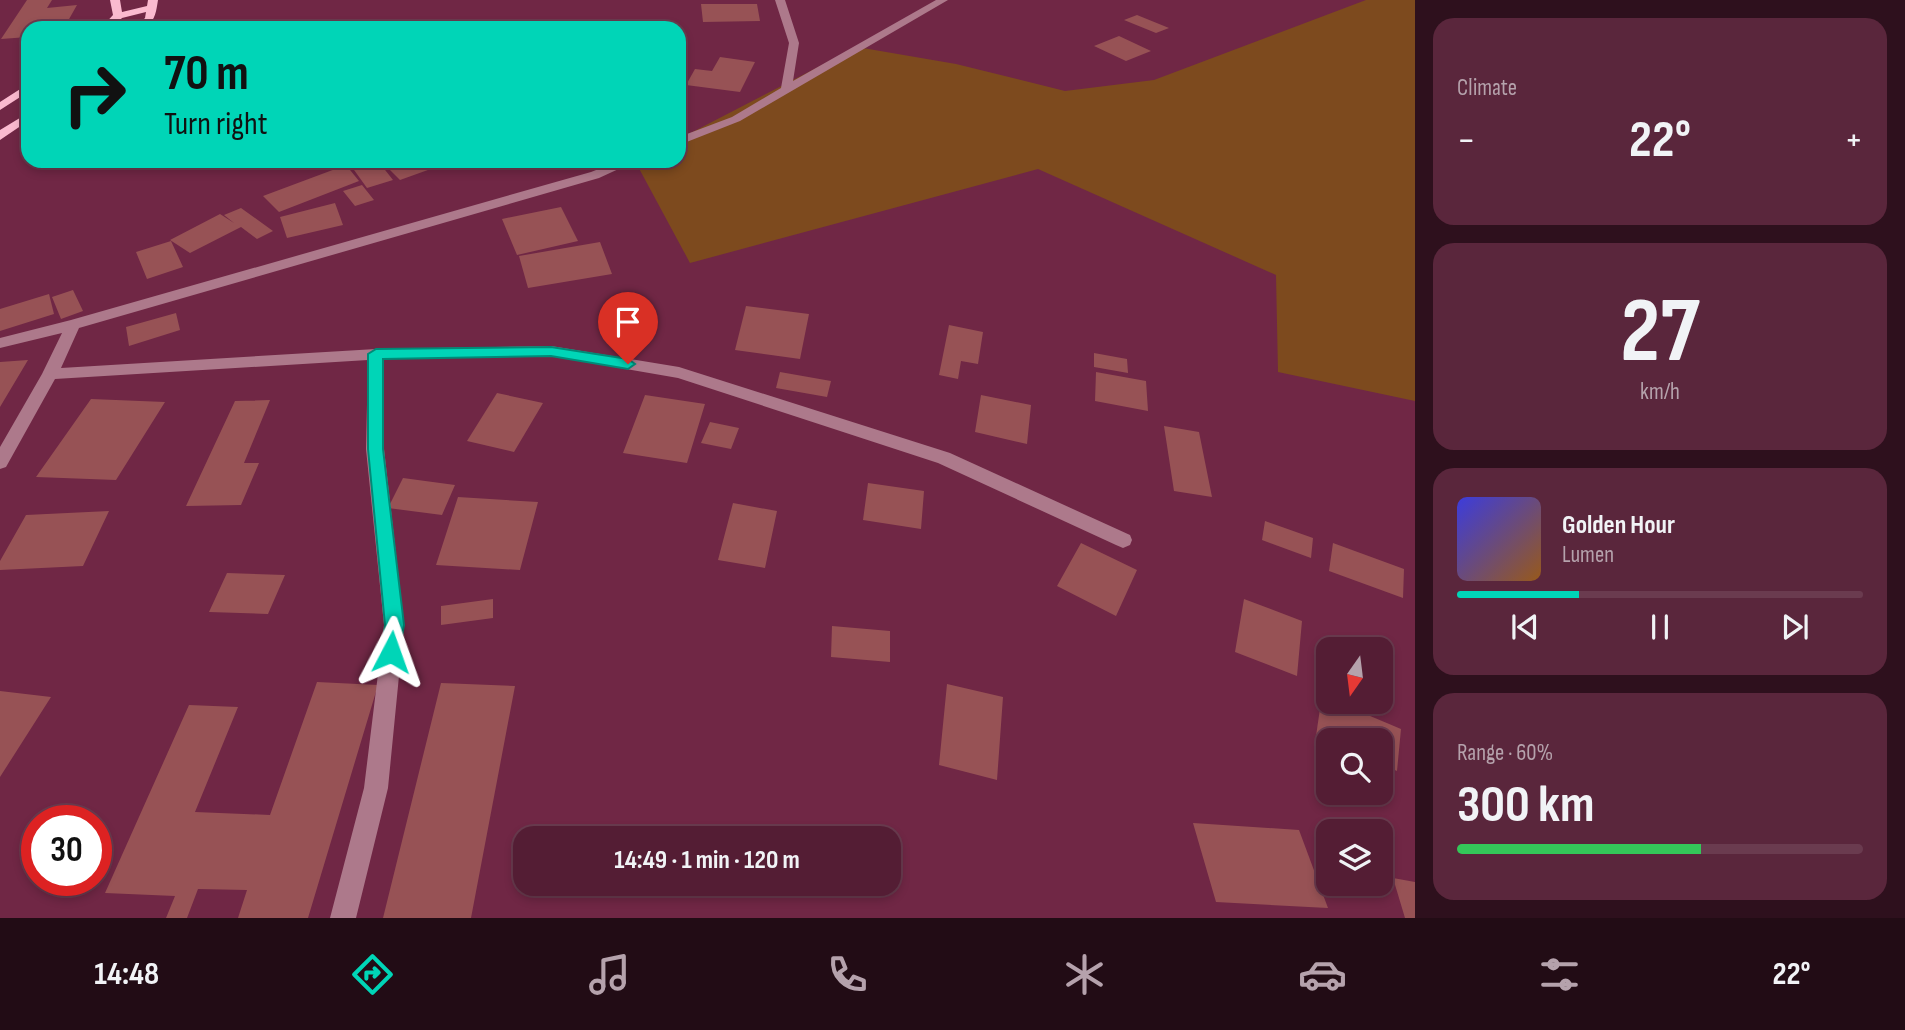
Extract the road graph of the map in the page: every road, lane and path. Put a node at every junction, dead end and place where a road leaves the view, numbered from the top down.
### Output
1 (115, 0) edge
2 (780, 0) edge
3 (943, 0) edge
4 (153, 3) edge
5 (118, 16) junction
6 (113, 21) edge
7 (148, 21) edge
8 (786, 90) junction
9 (21, 92) edge
10 (0, 107) edge
11 (21, 121) edge
12 (1, 135) edge
13 (686, 138) edge
14 (612, 168) edge
15 (73, 325) junction
16 (0, 343) edge
17 (376, 354) junction
18 (50, 374) junction
19 (0, 462) edge
20 (1123, 540) dead end
21 (343, 918) edge

1 - 5 main road
2 - 8 street
3 - 8 street
4 - 5 main road
4 - 7 main road
5 - 6 main road
8 - 13 street
9 - 10 main road
11 - 12 main road
14 - 15 street
15 - 16 street
15 - 18 street
17 - 18 street
17 - 20 street
17 - 21 street
18 - 19 street

